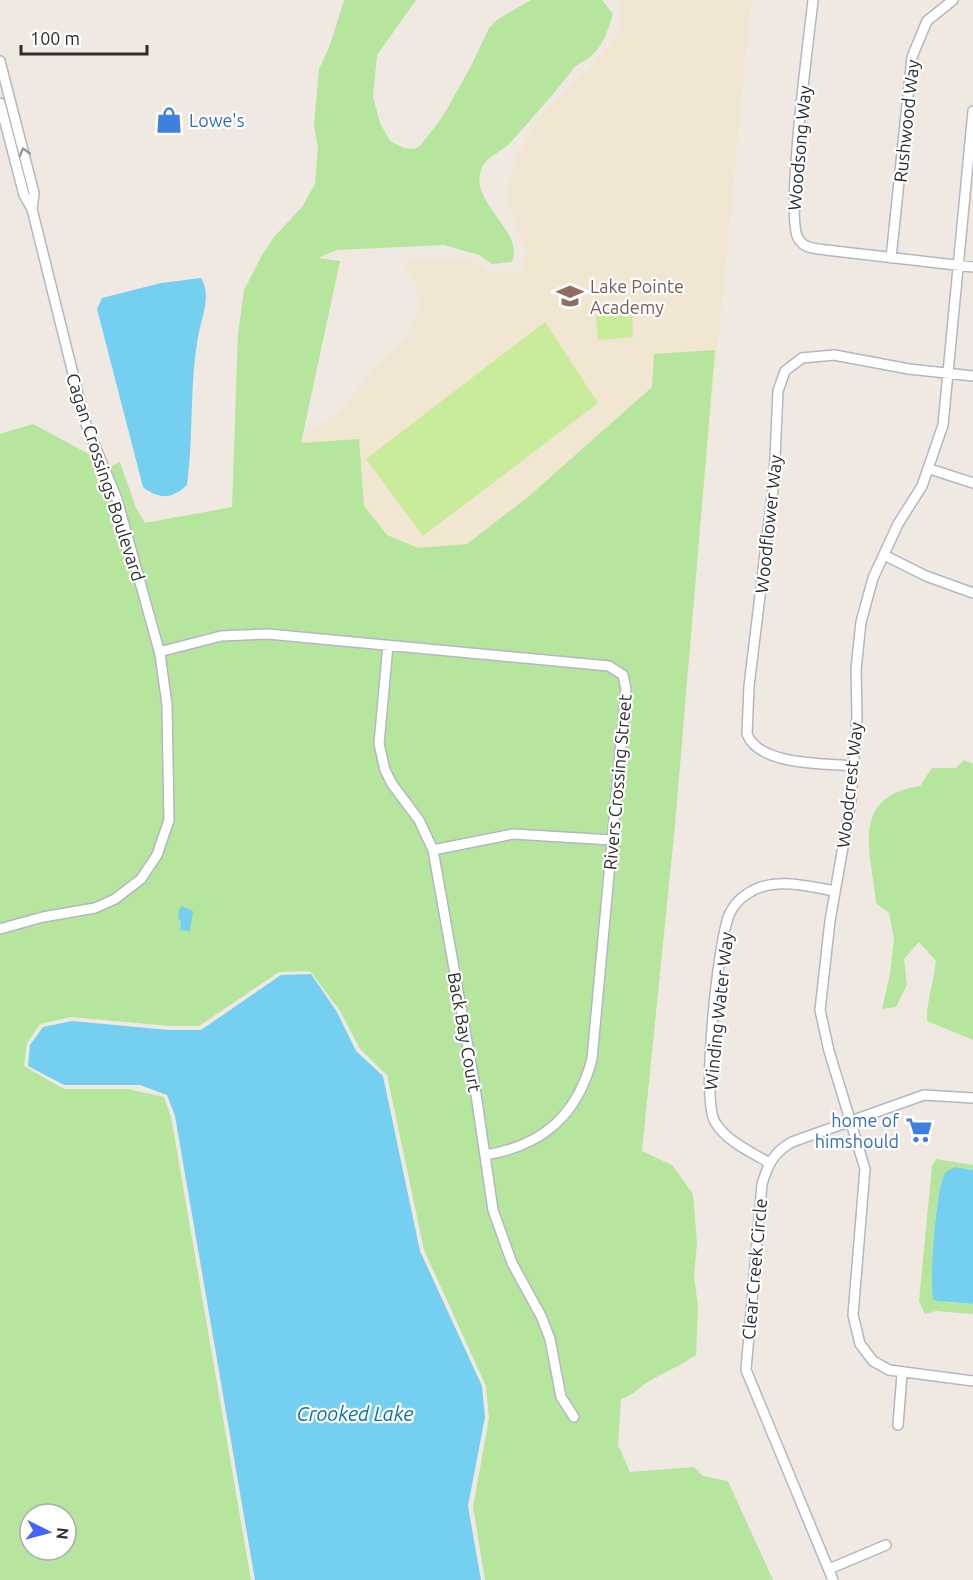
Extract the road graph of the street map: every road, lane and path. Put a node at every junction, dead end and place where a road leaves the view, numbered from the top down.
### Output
1 (813, 0) edge
2 (953, 0) edge
3 (0, 62) edge
4 (0, 103) edge
5 (973, 111) edge
6 (32, 209) junction
7 (891, 258) junction
8 (958, 266) junction
9 (973, 267) edge
10 (950, 373) junction
11 (973, 376) edge
12 (930, 469) junction
13 (973, 483) edge
14 (884, 555) junction
15 (973, 593) edge
16 (388, 645) junction
17 (159, 652) junction
18 (854, 766) junction
19 (612, 840) junction
20 (433, 850) junction
21 (835, 891) junction
22 (0, 930) edge
23 (973, 1098) edge
24 (851, 1121) junction
25 (484, 1155) junction
26 (769, 1163) junction
27 (902, 1374) junction
28 (973, 1381) edge
29 (574, 1417) dead end
30 (898, 1425) dead end
31 (886, 1545) dead end
32 (829, 1569) junction
33 (833, 1580) edge

1 - 7 street, Woodsong Way
2 - 7 street, Rushwood Way
6 -> 3 street
4 - 6 street, Cagan Crossings Boulevard
5 - 8 street, Woodcrest Way
6 - 17 street, Cagan Crossings Boulevard
7 - 8 street, Woodsong Way
8 - 9 street, Woodsong Way
8 - 10 street, Woodcrest Way
10 - 11 street, Woodflower Way
10 - 12 street, Woodcrest Way
10 - 18 street, Woodflower Way
12 - 13 street
12 - 14 street, Woodcrest Way
14 - 15 street
14 - 18 street, Woodcrest Way
16 - 17 street, Rivers Crossing Street
16 - 19 street, Rivers Crossing Street
16 - 20 street, Back Bay Court
17 - 22 street, Cagan Crossings Boulevard
18 - 21 street, Woodcrest Way
19 - 20 street
19 - 25 street, Rivers Crossing Street
20 - 25 street, Back Bay Court
21 - 24 street, Woodcrest Way
21 - 26 street, Winding Water Way
23 - 24 street
24 - 26 street
24 - 27 street, Woodcrest Way
25 - 29 street, Back Bay Court
26 - 32 street, Clear Creek Circle
27 - 28 street, Woodcrest Way
27 - 30 street
31 - 32 street
32 - 33 street, Clear Creek Circle

